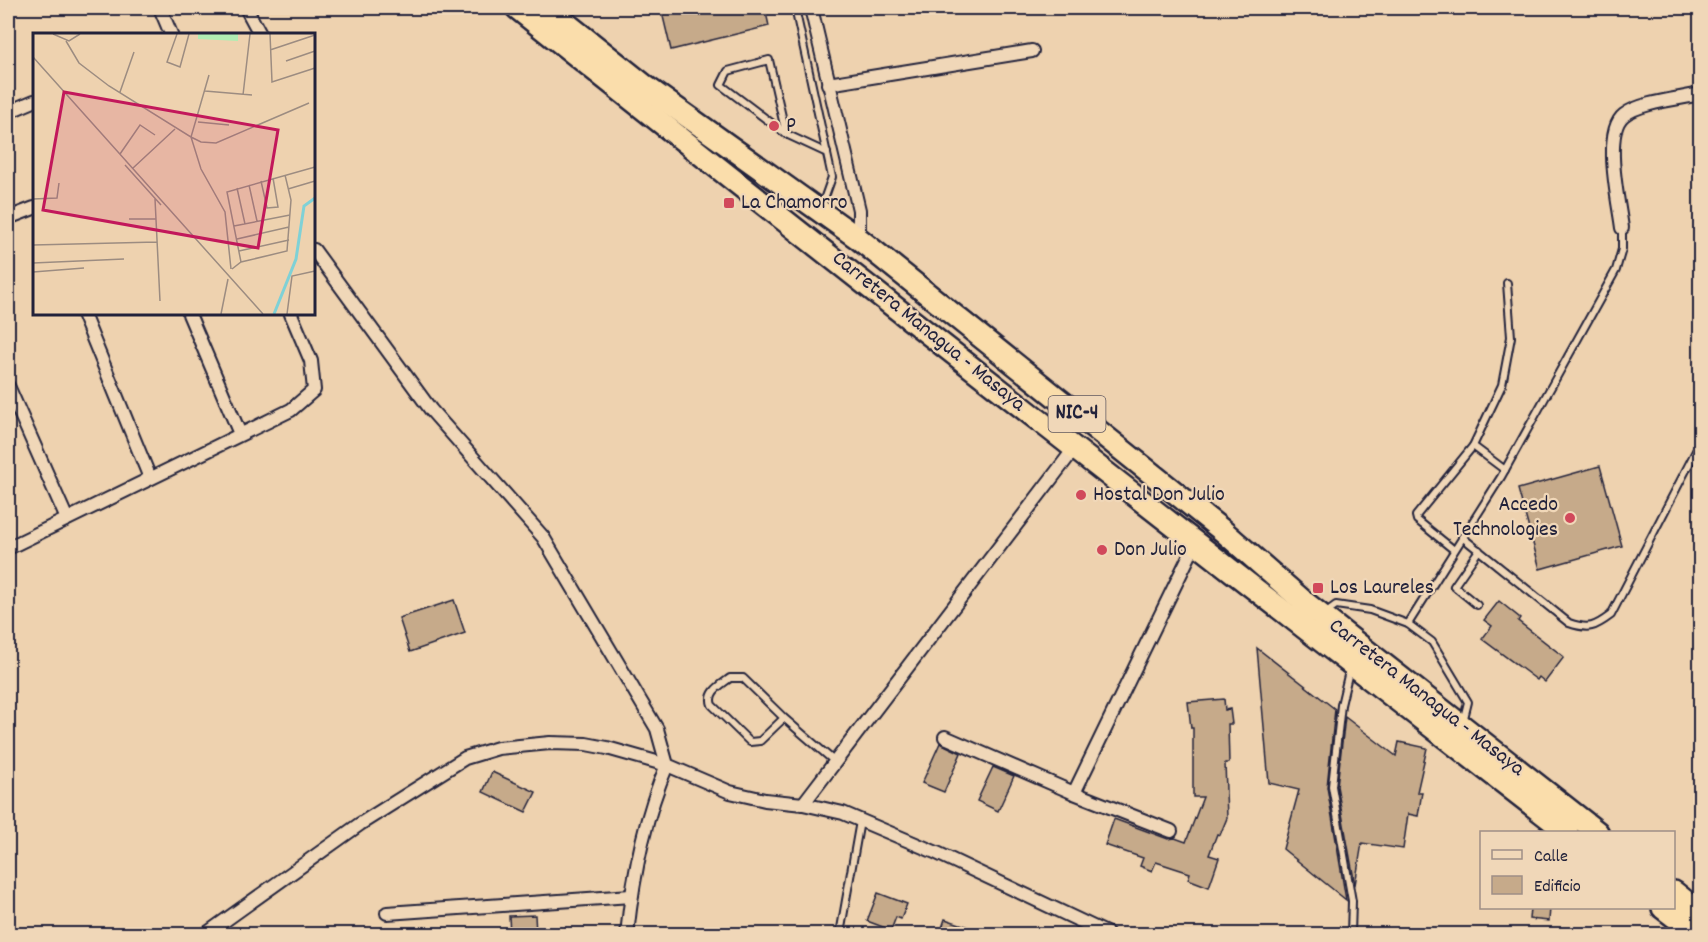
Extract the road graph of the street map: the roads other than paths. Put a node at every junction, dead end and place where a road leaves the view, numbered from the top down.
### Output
1 (160, 8) edge
2 (246, 8) edge
3 (517, 8) edge
4 (547, 8) edge
5 (795, 8) edge
6 (811, 8) edge
7 (171, 33) edge
8 (259, 33) edge
9 (1032, 51) dead end
10 (828, 84) junction
11 (1701, 94) edge
12 (33, 101) edge
13 (8, 112) edge
14 (786, 134) junction
15 (827, 153) junction
16 (33, 208) edge
17 (820, 211) junction
18 (8, 218) edge
19 (1622, 228) joint
20 (859, 239) junction
21 (315, 251) edge
22 (1508, 283) dead end
23 (83, 315) edge
24 (189, 315) edge
25 (291, 315) edge
26 (8, 386) edge
27 (240, 434) junction
28 (1701, 443) edge
29 (1473, 446) junction
30 (1074, 449) junction
31 (1505, 470) junction
32 (150, 478) junction
33 (67, 519) junction
34 (1462, 537) junction
35 (1196, 542) junction
36 (8, 548) edge
37 (1454, 550) junction
38 (1479, 550) junction
39 (1477, 606) dead end
40 (1322, 615) junction
41 (1408, 624) junction
42 (1351, 664) junction
43 (784, 718) junction
44 (1462, 726) junction
45 (945, 737) dead end
46 (835, 762) junction
47 (667, 765) junction
48 (1074, 793) junction
49 (803, 804) junction
50 (861, 820) junction
51 (1171, 831) dead end
52 (1566, 831) edge
53 (1596, 831) edge
54 (1675, 893) edge
55 (631, 896) junction
56 (1664, 909) edge
57 (387, 913) dead end
58 (1701, 913) edge
59 (206, 934) edge
60 (627, 934) edge
61 (840, 934) edge
62 (1108, 934) edge
63 (1351, 934) edge
64 (1697, 934) edge

1 - 7 street
2 - 8 street
3 - 30 highway, Carretera Managua - Masaya / NIC-4
4 - 17 highway, Carretera Managua - Masaya / NIC-4
5 - 15 lane
6 - 10 street
9 - 10 street
10 - 20 street
11 - 19 street
12 - 13 street
14 - 14 lane
14 - 15 lane
15 - 17 lane
16 - 18 street
17 - 20 highway, Carretera Managua - Masaya / NIC-4
19 - 31 lane
20 - 40 highway, Carretera Managua - Masaya / NIC-4
21 - 47 street
22 - 29 lane
23 - 32 street
24 - 27 street
25 - 27 street
26 - 33 street
27 - 32 street
28 - 38 lane
29 - 31 lane
29 - 37 lane
30 - 35 highway, Carretera Managua - Masaya / NIC-4
30 - 46 street
31 - 34 lane
32 - 33 street
33 - 36 street
34 - 37 lane
34 - 38 lane
35 - 42 highway, Carretera Managua - Masaya / NIC-4
35 - 48 street
37 - 41 lane
38 - 39 lane
40 - 41 lane
40 - 44 highway, Carretera Managua - Masaya / NIC-4
41 - 44 lane
42 - 52 highway, Carretera Managua - Masaya / NIC-4
42 - 63 lane
43 - 43 lane
43 - 46 lane
44 - 53 highway, Carretera Managua - Masaya / NIC-4
45 - 48 street
46 - 49 street
47 - 49 street
47 - 55 street
47 - 59 street
48 - 51 street
49 - 50 street
50 - 61 lane
50 - 62 street
54 - 58 highway
55 - 57 street
55 - 60 street
56 - 64 highway

